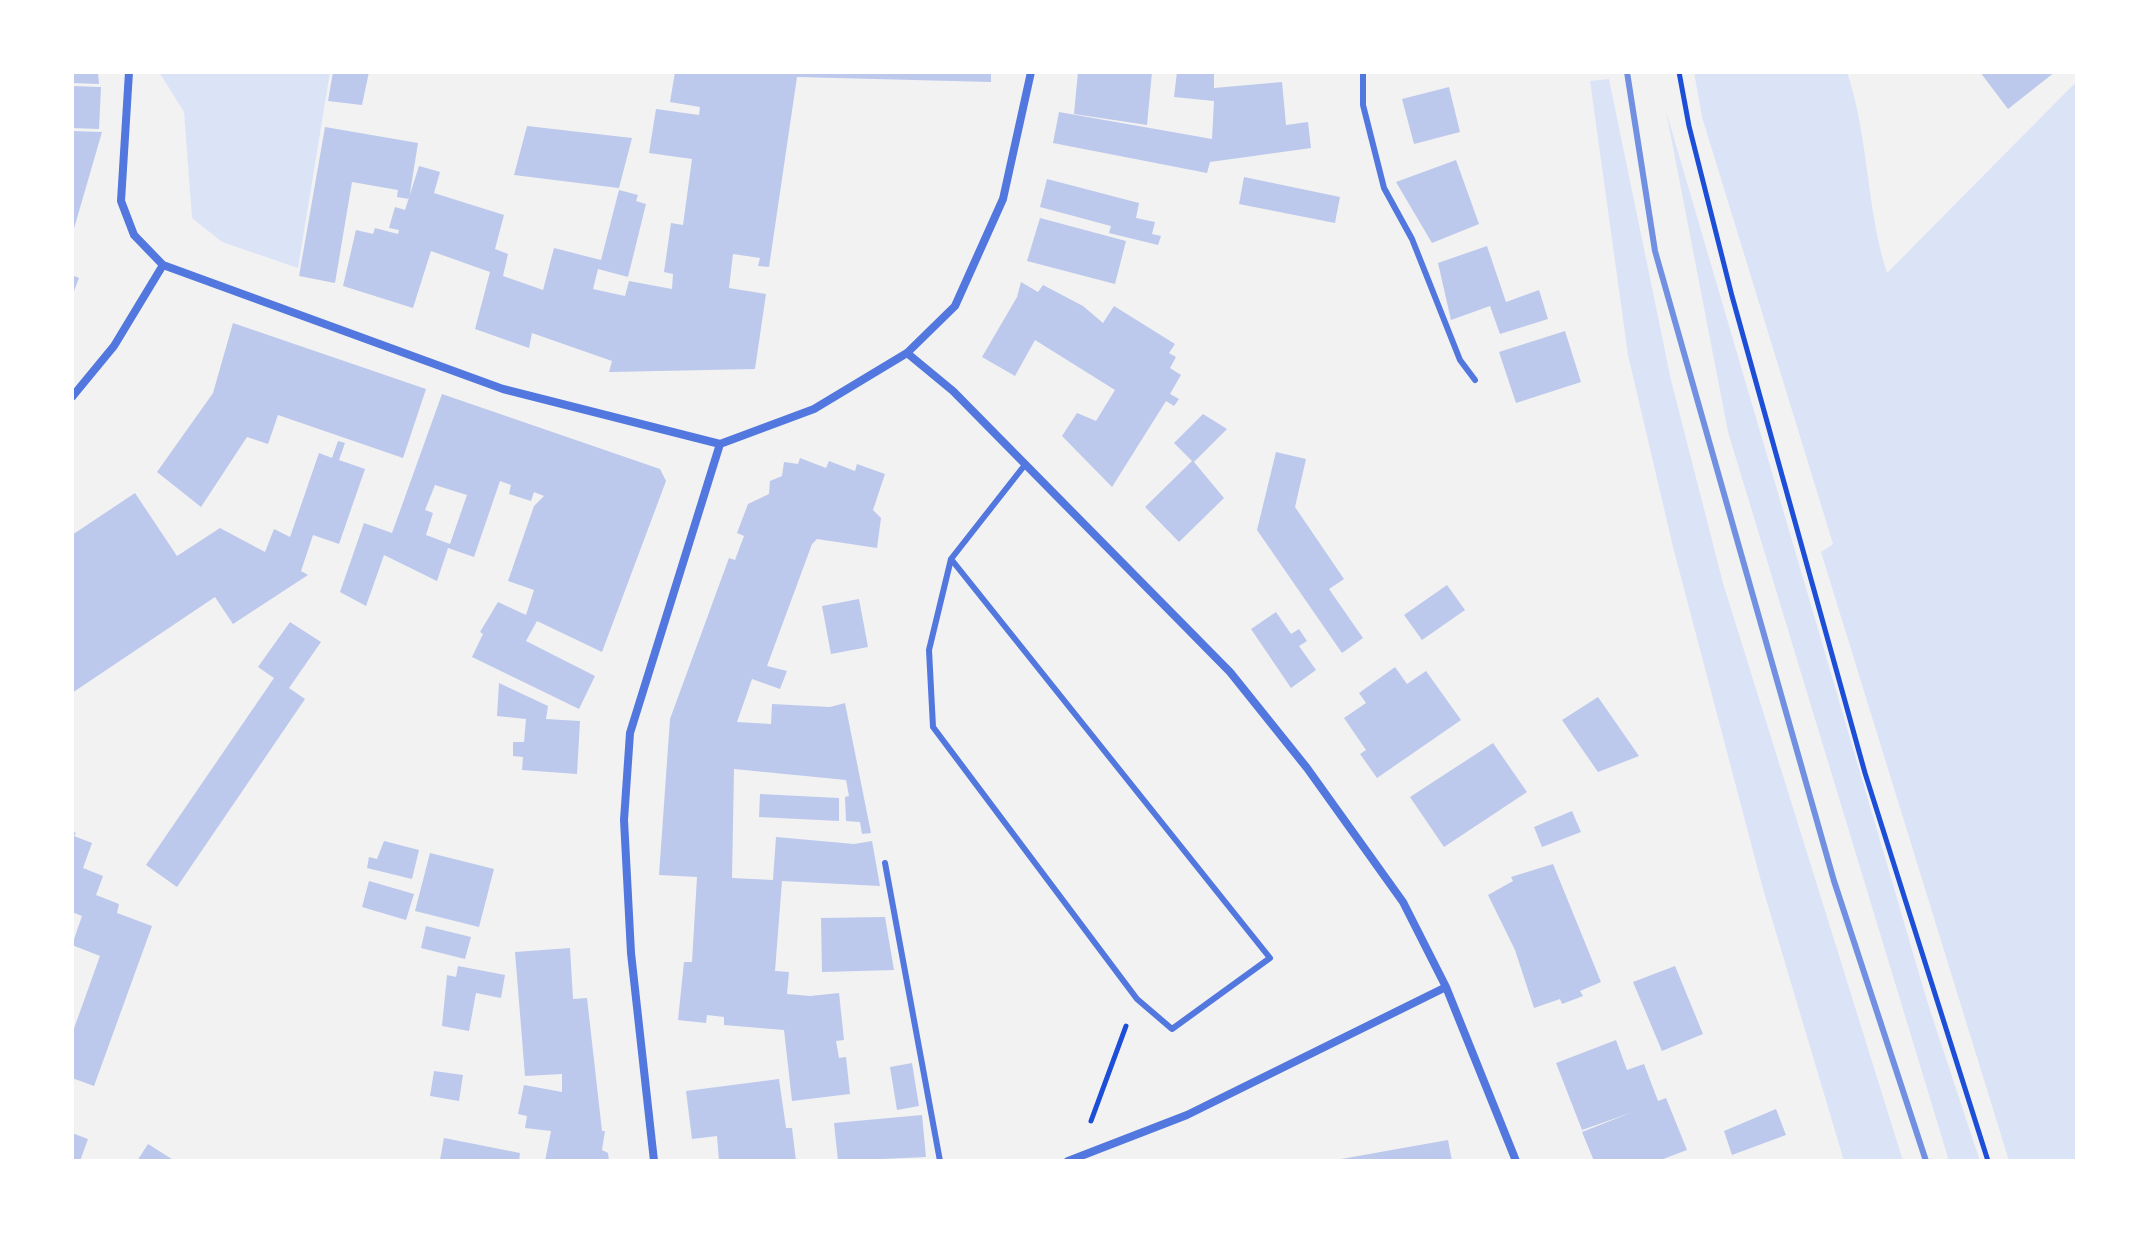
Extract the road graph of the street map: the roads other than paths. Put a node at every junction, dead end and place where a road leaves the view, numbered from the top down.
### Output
1 (129, 72) edge
2 (1031, 72) edge
3 (1363, 72) edge
4 (163, 265) junction
5 (907, 353) junction
6 (1475, 380) dead end
7 (72, 397) edge
8 (720, 444) junction
9 (1024, 466) junction
10 (951, 559) junction
11 (885, 863) dead end
12 (1446, 987) junction
13 (654, 1161) edge
14 (940, 1161) edge
15 (1068, 1161) edge
16 (1516, 1161) edge

1 - 4 street
2 - 5 street
3 - 6 lane
4 - 7 street
4 - 8 street
5 - 8 street
5 - 9 street
8 - 13 street
9 - 10 lane
9 - 12 street
10 - 10 lane
11 - 14 lane
12 - 15 street
12 - 16 street

